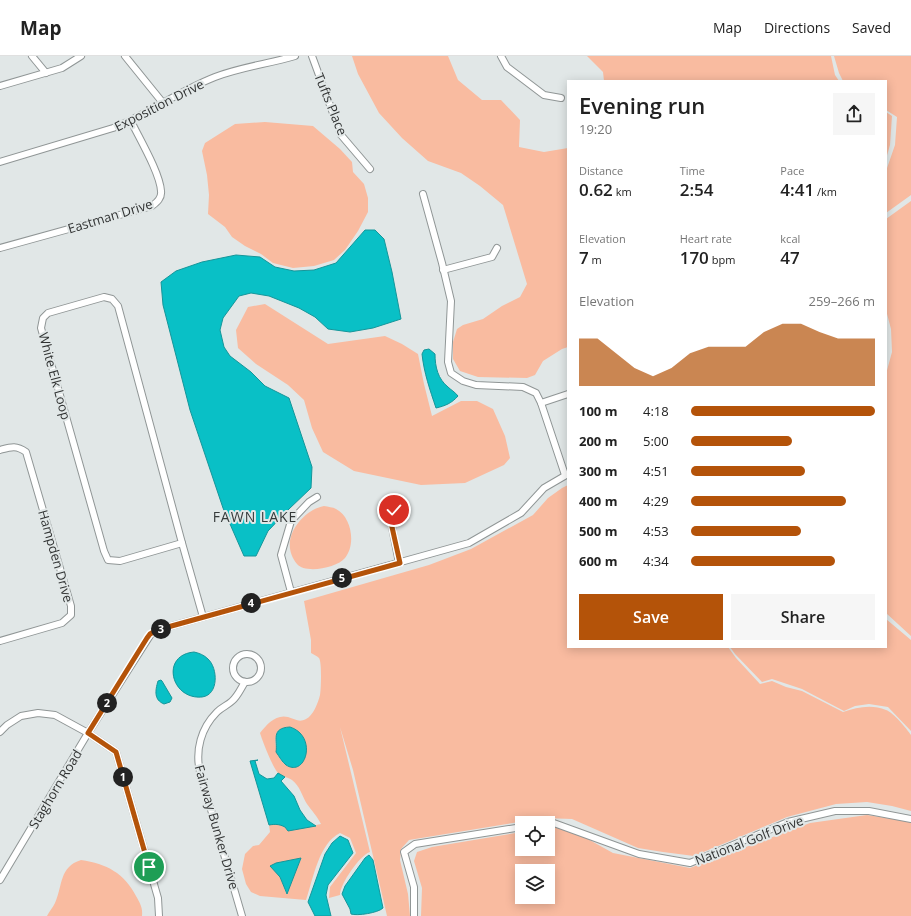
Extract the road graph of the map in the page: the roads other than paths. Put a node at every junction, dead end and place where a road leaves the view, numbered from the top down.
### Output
1 (32, 56) edge
2 (81, 56) edge
3 (125, 56) edge
4 (295, 56) edge
5 (312, 56) edge
6 (501, 56) edge
7 (46, 73) junction
8 (0, 86) edge
9 (561, 98) dead end
10 (163, 103) junction
11 (131, 121) junction
12 (0, 162) edge
13 (370, 169) dead end
14 (423, 194) dead end
15 (0, 248) edge
16 (498, 248) dead end
17 (443, 270) junction
18 (567, 394) edge
19 (541, 403) junction
20 (0, 450) edge
21 (566, 475) edge
22 (317, 497) dead end
23 (394, 510) dead end
24 (182, 543) junction
25 (400, 563) junction
26 (291, 592) junction
27 (203, 617) junction
28 (0, 641) edge
29 (245, 682) junction
30 (0, 732) edge
31 (88, 733) junction
32 (911, 819) edge
33 (555, 823) edge
34 (515, 827) edge
35 (0, 880) edge
36 (159, 916) edge
37 (242, 916) edge
38 (414, 916) edge

1 - 7 street
2 - 7 street
3 - 10 street
4 - 10 street, Exposition Drive
5 - 13 street, Tufts Place
6 - 9 street
7 - 8 street
10 - 11 street, Exposition Drive
11 - 12 street, Exposition Drive
11 - 15 street, Eastman Drive
14 - 17 street
16 - 17 street
17 - 19 street
18 - 19 street
19 - 21 street
20 - 28 street, Hampden Drive
21 - 25 street, Staghorn Road
22 - 26 street
23 - 25 street
24 - 24 street, White Elk Loop
24 - 27 street, White Elk Loop
25 - 26 street, Staghorn Road
26 - 27 street, Staghorn Road
27 - 31 street, Staghorn Road
29 - 29 street, Fairway Bunker Drive
29 - 37 street, Fairway Bunker Drive
30 - 31 street
31 - 35 street, Staghorn Road
31 - 36 street
32 - 33 street, National Golf Drive
34 - 38 street

